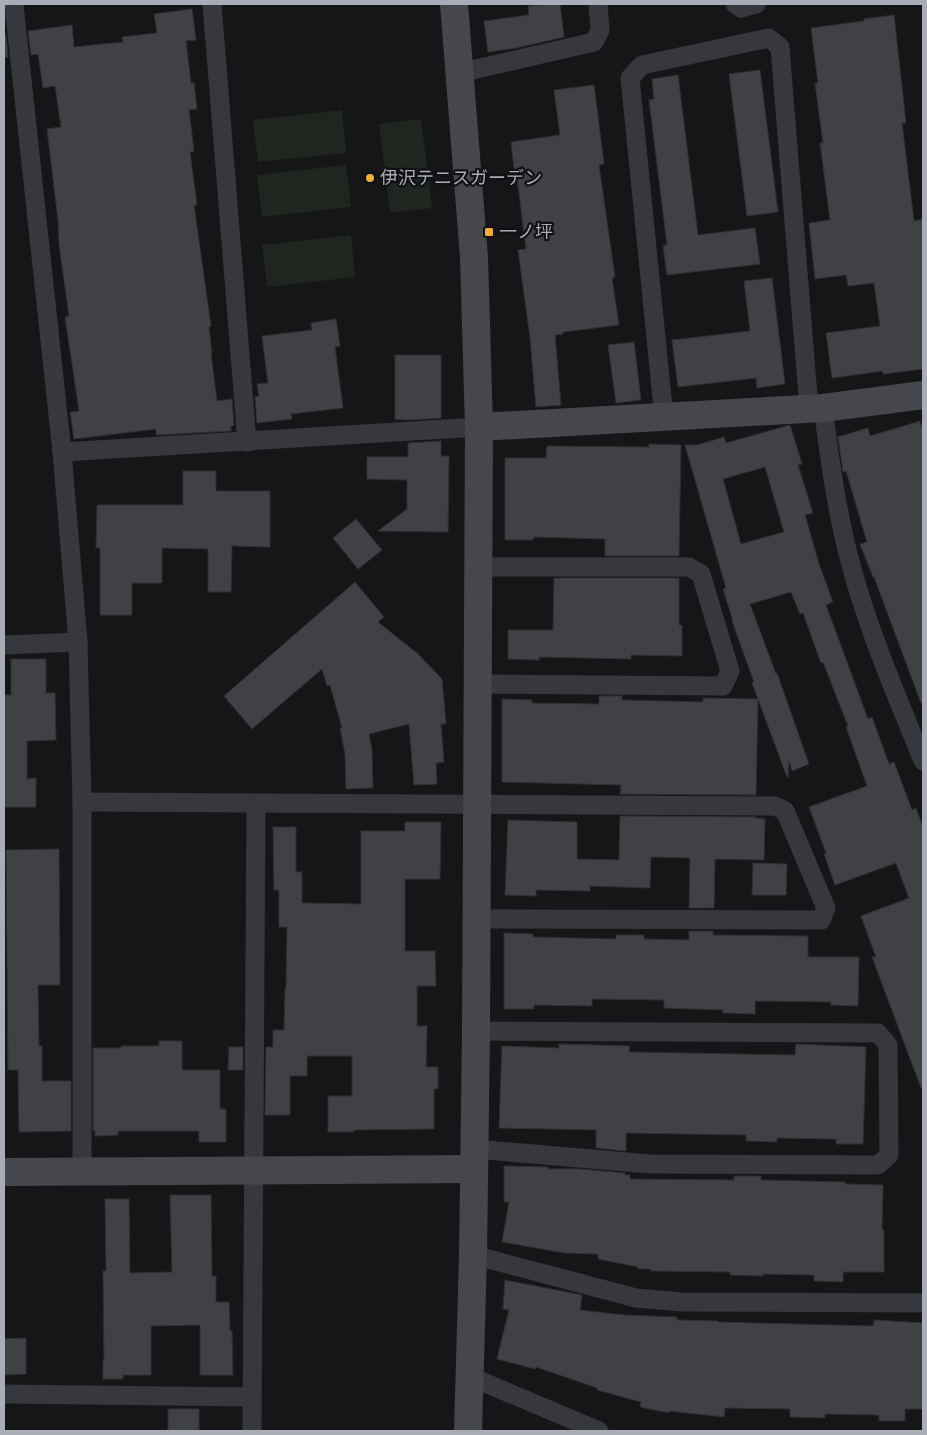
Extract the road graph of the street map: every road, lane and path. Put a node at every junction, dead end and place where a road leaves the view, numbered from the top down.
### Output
1 (212, 4) edge
2 (454, 4) edge
3 (598, 4) edge
4 (735, 4) edge
5 (756, 4) edge
6 (13, 5) edge
7 (459, 73) junction
8 (923, 395) edge
9 (816, 409) junction
10 (664, 418) junction
11 (479, 427) junction
12 (247, 442) junction
13 (62, 452) junction
14 (477, 567) junction
15 (78, 642) junction
16 (4, 645) edge
17 (478, 684) junction
18 (923, 761) edge
19 (82, 802) junction
20 (256, 804) junction
21 (477, 804) junction
22 (476, 919) junction
23 (476, 1031) junction
24 (474, 1159) junction
25 (253, 1170) junction
26 (4, 1172) edge
27 (82, 1172) junction
28 (473, 1256) junction
29 (923, 1303) edge
30 (469, 1376) junction
31 (4, 1394) edge
32 (252, 1397) junction
33 (252, 1431) edge
34 (468, 1431) edge
35 (599, 1431) edge

1 - 12 street
2 - 7 street
3 - 7 street
4 - 5 street
6 - 13 street
7 - 11 street
8 - 9 street
9 - 10 street
9 - 10 street
9 - 18 street
10 - 11 street
11 - 12 street
11 - 14 street
12 - 13 street
13 - 15 street
14 - 17 street
14 - 17 street
15 - 16 street
15 - 19 street
17 - 21 street
19 - 20 street
19 - 27 street
20 - 21 street
20 - 25 street
21 - 22 street
21 - 22 street
22 - 23 street
23 - 24 street
23 - 24 street
24 - 25 street
24 - 28 street
25 - 27 street
25 - 32 street
26 - 27 street
28 - 29 street
28 - 30 street
30 - 34 street
30 - 35 street
31 - 32 street
32 - 33 street

